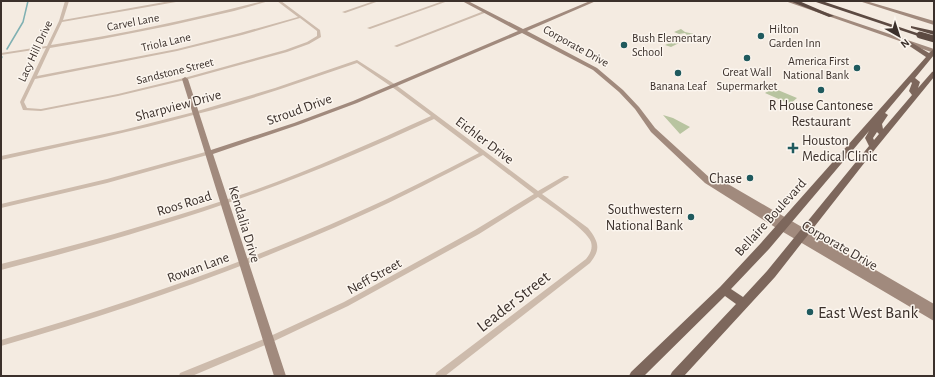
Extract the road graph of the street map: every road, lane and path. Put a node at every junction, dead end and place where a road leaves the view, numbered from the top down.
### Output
1 (67, 1) edge
2 (176, 1) edge
3 (267, 1) edge
4 (279, 1) edge
5 (377, 1) edge
6 (446, 1) edge
7 (464, 1) edge
8 (594, 1) edge
9 (787, 1) edge
10 (793, 1) edge
11 (816, 1) edge
12 (831, 1) edge
13 (861, 1) edge
14 (344, 12) dead end
15 (485, 12) junction
16 (300, 16) junction
17 (831, 16) junction
18 (61, 21) junction
19 (925, 21) junction
20 (934, 23) edge
21 (934, 26) edge
22 (369, 28) dead end
23 (523, 31) junction
24 (934, 34) edge
25 (934, 39) edge
26 (907, 42) junction
27 (396, 46) dead end
28 (49, 47) junction
29 (933, 52) edge
30 (1, 54) edge
31 (357, 61) joint
32 (934, 73) edge
33 (34, 78) junction
34 (910, 78) junction
35 (185, 79) junction
36 (394, 86) junction
37 (916, 95) junction
38 (25, 109) joint
39 (883, 110) junction
40 (196, 113) junction
41 (434, 117) junction
42 (870, 125) junction
43 (884, 133) junction
44 (873, 146) junction
45 (209, 153) junction
46 (483, 153) junction
47 (1, 158) edge
48 (566, 177) dead end
49 (539, 195) junction
50 (224, 203) junction
51 (1, 206) edge
52 (784, 225) junction
53 (802, 236) junction
54 (595, 243) joint
55 (243, 263) junction
56 (1, 267) edge
57 (724, 290) junction
58 (744, 304) junction
59 (934, 309) edge
60 (934, 317) edge
61 (267, 341) junction
62 (1, 343) edge
63 (646, 365) junction
64 (183, 376) edge
65 (280, 376) edge
66 (439, 376) edge
67 (635, 376) edge
68 (640, 376) edge
69 (676, 376) edge

1 - 18 street, Lacy Hill Drive
2 - 18 street
3 - 28 street, Carvel Lane
4 - 16 street
5 - 14 street
6 - 22 street
7 - 15 street, Corporate Drive
8 - 23 street, Stroud Drive
9 - 17 street
10 - 17 highway
11 - 25 highway, bridge
12 - 24 highway
13 - 19 street
15 - 23 street, Corporate Drive
15 - 27 street
16 - 33 street, Triola Lane
16 - 35 street, Sandstone Street
17 - 26 street
18 - 28 street, Lacy Hill Drive
19 - 20 street
19 - 21 street
23 - 36 street, Stroud Drive
23 - 52 street, Corporate Drive
24 - 26 street
26 - 29 main road
28 - 30 street, Carvel Lane
28 - 33 street, Lacy Hill Drive
29 - 34 main road, Bellaire Boulevard
31 - 36 street, Eichler Drive
31 - 40 street, Sharpview Drive
32 - 37 main road
33 - 38 street, Lacy Hill Drive
34 - 37 main road
34 - 39 main road, Bellaire Boulevard
35 - 38 street, Sandstone Street
35 - 40 street, Kendalia Drive
36 - 41 street, Eichler Drive
36 - 45 street, Stroud Drive
37 - 43 main road
39 - 42 main road, Bellaire Boulevard
39 - 43 main road
40 - 45 street, Kendalia Drive
40 - 47 street, Sharpview Drive
41 - 46 street, Eichler Drive
41 - 50 street, Roos Road
42 - 44 main road
42 - 52 main road, Bellaire Boulevard
43 - 44 main road
44 - 53 main road
45 - 50 street, Kendalia Drive
45 - 51 street, Stroud Drive
46 - 49 street, Eichler Drive
46 - 55 street, Rowan Lane
48 - 49 street, Neff Street
49 - 54 street, Eichler Drive
49 - 61 street, Neff Street
50 - 55 street, Kendalia Drive
50 - 56 street, Roos Road
52 - 53 street, Corporate Drive
52 - 57 main road, Bellaire Boulevard
53 - 58 main road
53 - 59 street, Corporate Drive
53 - 60 street, Corporate Drive
54 - 66 street, Leader Street
55 - 61 street, Kendalia Drive
55 - 62 street, Rowan Lane
57 - 58 main road
57 - 63 main road, Bellaire Boulevard
58 - 69 main road
61 - 64 street, Neff Street
61 - 65 street, Kendalia Drive
63 - 67 main road, Bellaire Boulevard
63 - 68 main road

